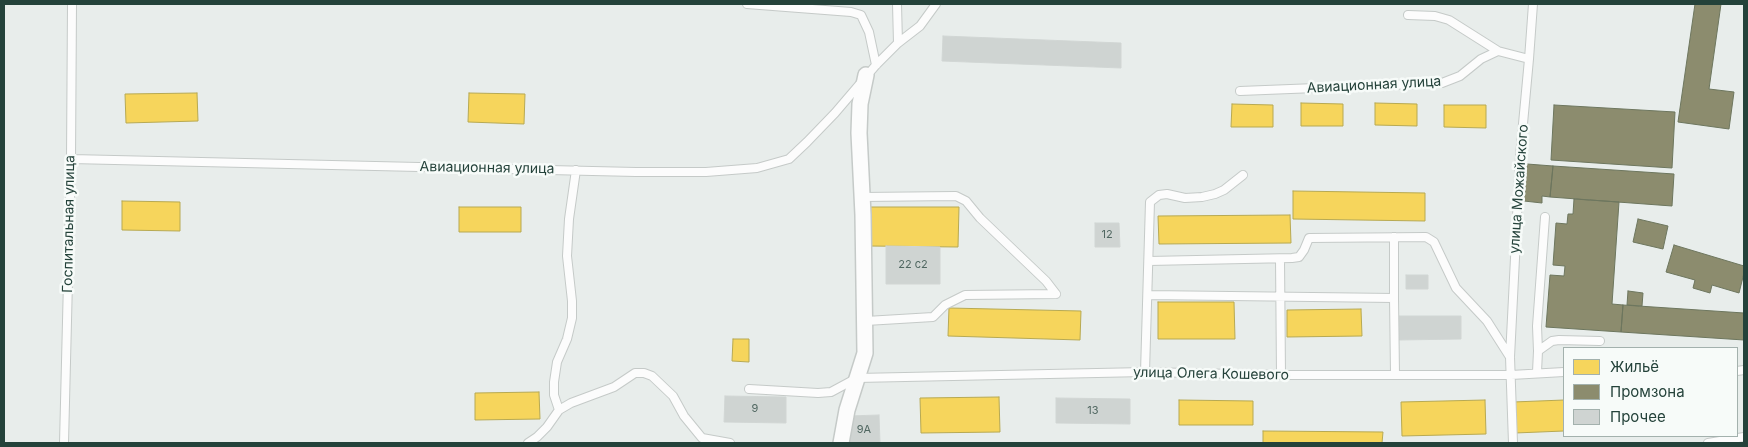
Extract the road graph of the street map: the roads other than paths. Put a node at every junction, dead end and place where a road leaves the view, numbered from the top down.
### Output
1 (72, 4) edge
2 (747, 4) edge
3 (897, 4) edge
4 (936, 4) edge
5 (1532, 4) edge
6 (1408, 15) dead end
7 (898, 43) junction
8 (1498, 51) junction
9 (1530, 59) junction
10 (871, 70) junction
11 (1240, 92) dead end
12 (71, 159) junction
13 (576, 170) junction
14 (1243, 175) dead end
15 (862, 197) junction
16 (1546, 217) dead end
17 (1394, 238) junction
18 (1280, 258) junction
19 (1149, 260) junction
20 (1148, 296) junction
21 (1280, 297) junction
22 (1394, 298) junction
23 (866, 321) junction
24 (1600, 340) dead end
25 (1538, 351) junction
26 (1510, 357) junction
27 (1146, 372) junction
28 (1537, 372) junction
29 (1563, 372) edge
30 (1395, 374) junction
31 (1281, 375) junction
32 (1511, 375) junction
33 (857, 378) junction
34 (749, 389) dead end
35 (559, 410) junction
36 (1744, 437) edge
37 (64, 443) edge
38 (528, 443) edge
39 (730, 443) edge
40 (841, 443) edge
41 (1513, 443) edge
42 (1708, 443) edge

1 - 12 lane, Госпитальная улица
2 - 10 lane
3 - 7 lane
4 - 7 lane, Авиационная улица
5 - 9 lane, улица Можайского
6 - 8 lane
7 - 10 lane, Авиационная улица
8 - 9 lane
8 - 11 lane, Авиационная улица
9 - 26 lane, улица Можайского
10 - 13 lane, Авиационная улица
10 - 15 street
12 - 13 lane, Авиационная улица
12 - 37 lane, Госпитальная улица
13 - 35 lane
14 - 19 lane
15 - 23 street
15 - 23 lane
16 - 25 lane
17 - 18 lane
17 - 22 lane
17 - 26 lane
18 - 19 lane
18 - 21 lane
19 - 20 lane
20 - 21 lane
20 - 27 lane
21 - 22 lane
21 - 31 lane
22 - 30 lane
23 - 33 street
24 - 25 lane
25 - 28 lane
26 - 32 lane, улица Можайского
27 - 31 lane, улица Олега Кошевого
27 - 33 lane, улица Олега Кошевого
28 - 29 lane, улица Олега Кошевого
28 - 32 lane, улица Олега Кошевого
30 - 31 lane, улица Олега Кошевого
30 - 32 lane, улица Олега Кошевого
32 - 41 lane, улица Можайского
33 - 34 lane
33 - 40 street
35 - 38 lane
35 - 39 lane
36 - 42 lane

